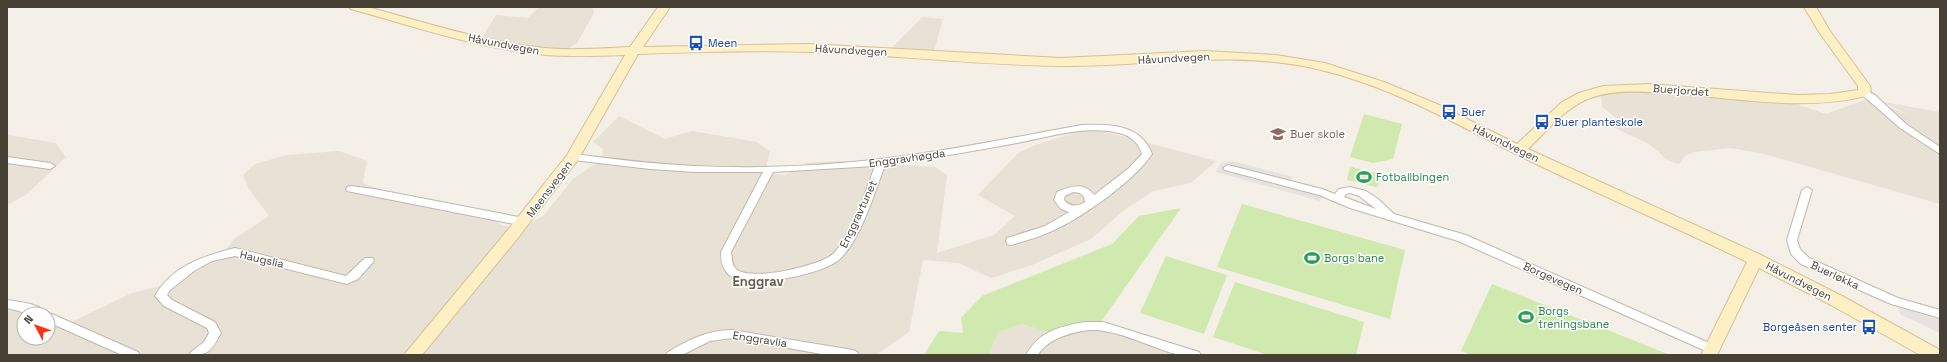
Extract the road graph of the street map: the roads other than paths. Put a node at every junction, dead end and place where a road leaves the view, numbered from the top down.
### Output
1 (354, 7) edge
2 (664, 7) edge
3 (1810, 7) edge
4 (634, 50) junction
5 (1864, 92) junction
6 (1519, 150) junction
7 (1940, 151) edge
8 (573, 157) junction
9 (7, 160) edge
10 (882, 162) junction
11 (50, 166) dead end
12 (1228, 168) dead end
13 (769, 169) junction
14 (351, 189) dead end
15 (1807, 190) dead end
16 (1339, 196) junction
17 (1391, 216) junction
18 (524, 222) junction
19 (1011, 241) dead end
20 (1756, 259) junction
21 (369, 261) dead end
22 (7, 304) edge
23 (18, 306) edge
24 (1940, 314) edge
25 (56, 321) edge
26 (1710, 352) edge
27 (134, 355) edge
28 (195, 355) edge
29 (412, 355) edge
30 (672, 355) edge
31 (853, 355) edge
32 (1032, 355) edge
33 (1195, 355) edge
34 (1934, 355) edge

1 - 4 main road, Håvundvegen
2 - 4 main road, Meensvegen
3 - 5 main road
4 - 6 main road, Håvundvegen
4 - 8 main road, Meensvegen
5 - 6 main road, Buerjordet
5 - 7 street
6 - 20 main road, Håvundvegen
8 - 13 street, Enggravhøgda
8 - 18 main road, Meensvegen
9 - 11 street
10 - 13 street, Enggravhøgda
10 - 13 street, Enggravtunet
10 - 19 street, Enggravhøgda
12 - 16 street, Borgevegen
14 - 18 street
15 - 24 street, Buerløkka
16 - 17 street, Borgevegen
16 - 17 street, Borgevegen
17 - 26 street, Borgevegen
18 - 29 main road, Meensvegen
20 - 26 main road, Borgevegen
20 - 34 main road, Håvundvegen
21 - 28 street, Haugslia
22 - 23 street
25 - 27 street
30 - 31 street, Enggravlia
32 - 33 street

